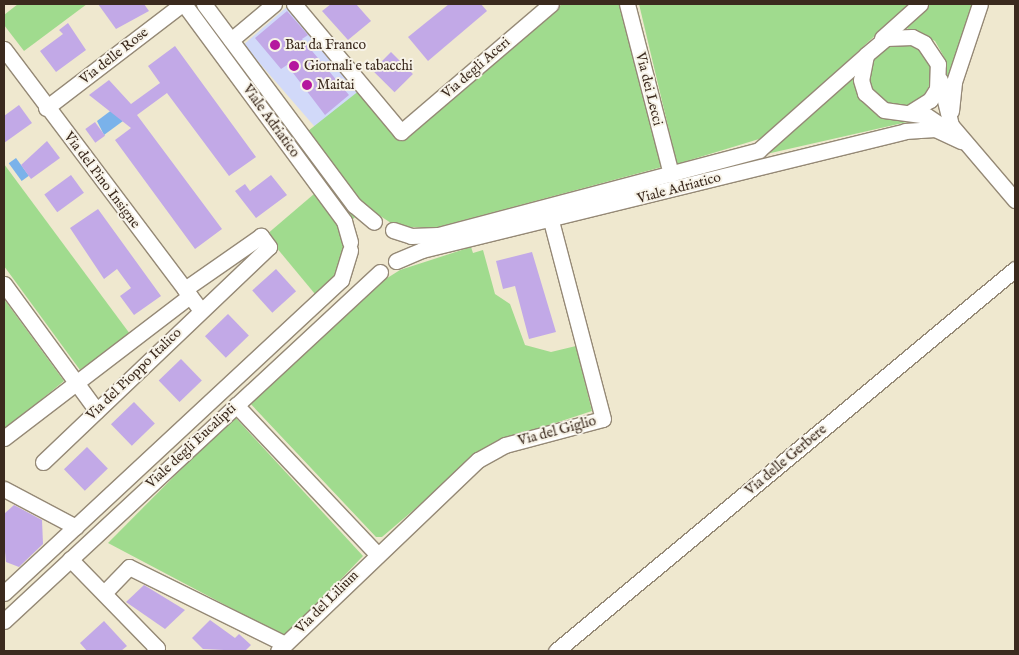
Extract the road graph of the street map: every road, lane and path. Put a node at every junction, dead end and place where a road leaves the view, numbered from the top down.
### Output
1 (183, 4) edge
2 (204, 4) edge
3 (274, 4) edge
4 (294, 4) edge
5 (551, 4) edge
6 (627, 4) edge
7 (920, 4) edge
8 (980, 4) edge
9 (231, 40) junction
10 (4, 49) edge
11 (871, 50) junction
12 (939, 76) junction
13 (46, 108) junction
14 (909, 113) junction
15 (954, 133) junction
16 (671, 174) junction
17 (1015, 200) edge
18 (374, 222) junction
19 (551, 222) junction
20 (393, 230) junction
21 (350, 246) junction
22 (396, 261) junction
23 (1015, 269) edge
24 (212, 270) junction
25 (380, 272) junction
26 (4, 284) edge
27 (226, 287) junction
28 (187, 292) junction
29 (201, 310) junction
30 (76, 383) junction
31 (236, 405) junction
32 (97, 410) junction
33 (4, 438) edge
34 (43, 462) dead end
35 (4, 489) edge
36 (76, 527) junction
37 (376, 553) junction
38 (70, 559) junction
39 (4, 593) edge
40 (104, 593) junction
41 (4, 620) edge
42 (282, 648) edge
43 (154, 651) edge
44 (556, 651) edge

1 - 13 street, Via delle Rose
1 - 21 street, Viale Adriatico
2 - 9 street, Viale Adriatico
3 - 9 street
4 - 5 street, Via degli Aceri
6 - 16 street, Via dei Lecci
7 - 11 street, Viale Adriatico
8 - 15 street
9 - 18 street, Viale Adriatico
10 - 13 street, Via del Pino Insigne
11 - 12 street
11 - 14 street
11 - 16 street, Viale Adriatico
12 - 14 street
12 - 15 street
13 - 28 street, Via del Pino Insigne
14 - 15 street
15 - 17 street
15 - 19 street, Viale Adriatico
16 - 20 street, Viale Adriatico
18 - 20 street
18 - 21 street
19 - 22 street, Viale Adriatico
19 - 37 street, Via del Giglio
20 - 22 street
21 - 25 street
21 - 36 street, Viale degli Eucalipti
22 - 25 street
23 - 44 street, Via delle Gerbere
24 - 27 street
24 - 27 street, Via del Pioppo Italico
24 - 28 street, Via del Pioppo Italico
25 - 31 street, Viale degli Eucalipti
26 - 30 street
27 - 29 street, Via del Pioppo Italico
28 - 29 street, Via del Pino Insigne
28 - 30 street, Via del Pioppo Italico
29 - 32 street, Via del Pioppo Italico
30 - 32 street
30 - 33 street, Via del Pioppo Italico
31 - 37 street
31 - 38 street, Viale degli Eucalipti
32 - 34 street, Via del Pioppo Italico
35 - 36 street
36 - 39 street, Viale degli Eucalipti
37 - 42 street, Via del Lilium
38 - 40 street
38 - 41 street, Viale degli Eucalipti
40 - 42 street
40 - 43 street

